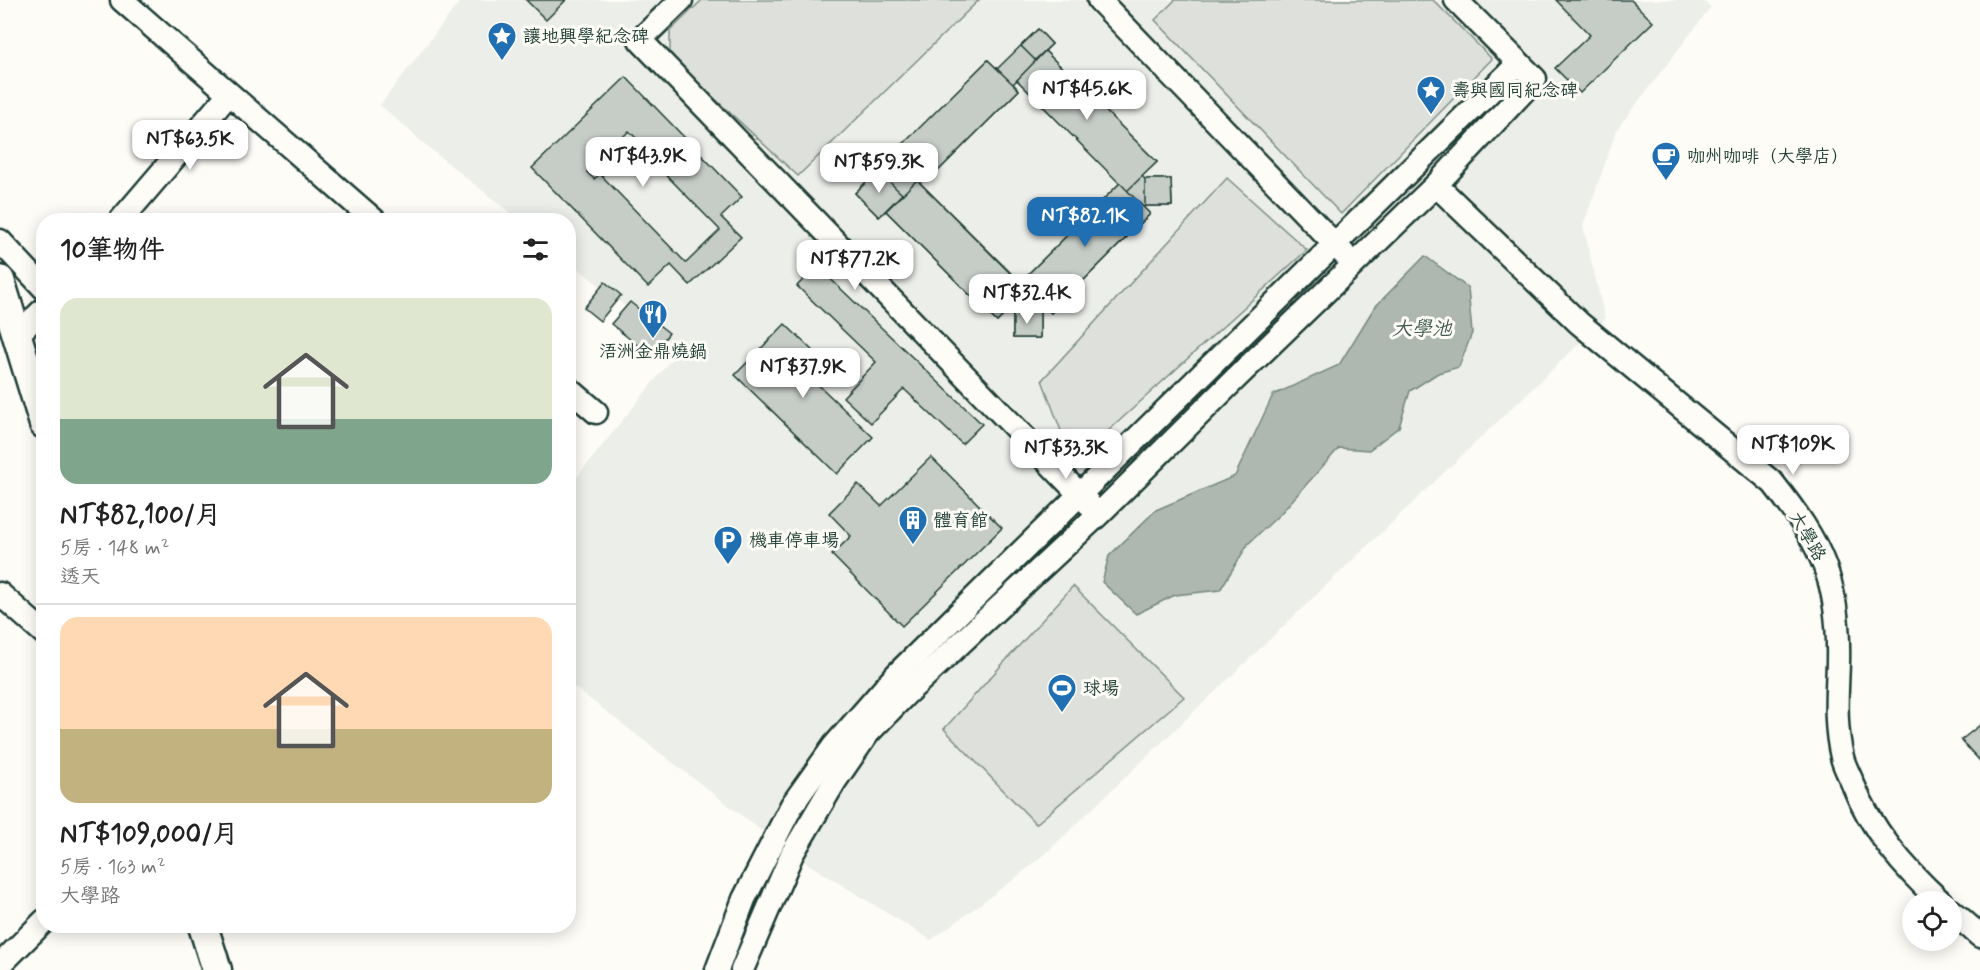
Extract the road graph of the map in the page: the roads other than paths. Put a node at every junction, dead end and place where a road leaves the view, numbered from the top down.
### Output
1 (122, 0) edge
2 (681, 0) edge
3 (1099, 0) edge
4 (1456, 0) edge
5 (1519, 63) junction
6 (228, 95) junction
7 (1436, 185) junction
8 (127, 213) edge
9 (366, 213) edge
10 (0, 241) edge
11 (1334, 244) junction
12 (1353, 264) junction
13 (36, 279) edge
14 (0, 280) edge
15 (36, 317) edge
16 (17, 335) junction
17 (576, 395) edge
18 (36, 398) edge
19 (597, 412) dead end
20 (1080, 494) junction
21 (1099, 514) junction
22 (0, 594) edge
23 (36, 626) edge
24 (1930, 891) edge
25 (1962, 920) edge
26 (36, 929) edge
27 (205, 933) edge
28 (1980, 936) edge
29 (0, 965) edge
30 (4, 970) edge
31 (217, 970) edge
32 (717, 970) edge
33 (742, 970) edge

1 - 6 street
2 - 20 street
3 - 11 street
4 - 5 street
5 - 7 street
5 - 11 street
6 - 8 street
6 - 9 street
7 - 12 street
7 - 24 street, 大學路
10 - 13 street
11 - 12 street
11 - 20 street
12 - 21 street
14 - 16 main road
15 - 16 street
16 - 18 main road
17 - 19 street
20 - 21 street
20 - 32 street
21 - 33 street
22 - 23 street
25 - 28 street
26 - 29 street
27 - 31 main road
29 - 30 street

